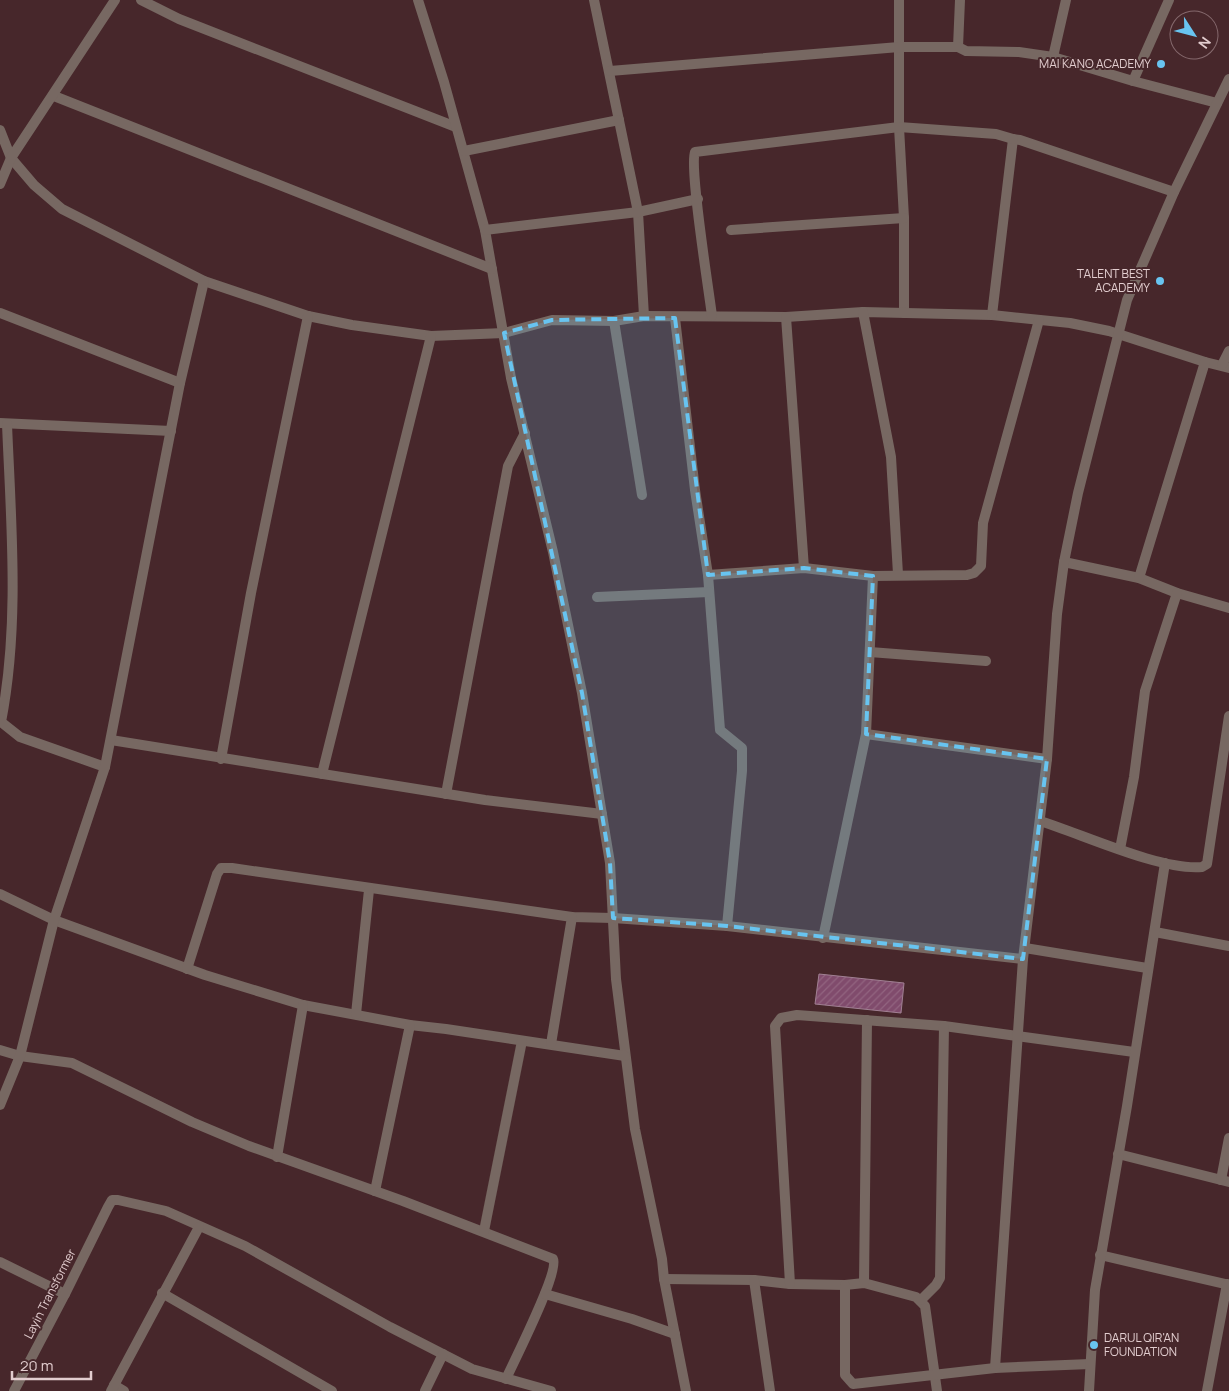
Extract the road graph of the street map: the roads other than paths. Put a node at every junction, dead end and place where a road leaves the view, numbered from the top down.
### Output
1 (115, 0) edge
2 (141, 0) edge
3 (418, 0) edge
4 (594, 0) edge
5 (899, 0) edge
6 (960, 0) edge
7 (1066, 0) edge
8 (1169, 0) edge
9 (899, 47) junction
10 (958, 47) junction
11 (1053, 57) junction
12 (610, 71) junction
13 (1229, 79) edge
14 (1133, 81) junction
15 (54, 96) junction
16 (1218, 103) junction
17 (619, 120) junction
18 (456, 127) junction
19 (899, 128) junction
20 (0, 130) edge
21 (1013, 139) junction
22 (464, 152) junction
23 (11, 158) junction
24 (0, 184) edge
25 (1174, 192) junction
26 (698, 199) junction
27 (638, 212) junction
28 (904, 218) junction
29 (485, 230) junction
30 (731, 230) dead end
31 (492, 269) junction
32 (204, 280) junction
33 (864, 312) junction
34 (904, 313) junction
35 (0, 314) edge
36 (992, 315) junction
37 (308, 316) junction
38 (644, 316) junction
39 (712, 316) junction
40 (786, 317) junction
41 (676, 318) junction
42 (1039, 320) junction
43 (614, 321) junction
44 (504, 333) junction
45 (1118, 334) junction
46 (432, 336) junction
47 (1229, 350) edge
48 (1205, 362) junction
49 (1226, 366) edge
50 (180, 383) junction
51 (4, 424) edge
52 (171, 432) junction
53 (525, 433) junction
54 (642, 495) dead end
55 (1064, 562) junction
56 (804, 568) junction
57 (898, 574) junction
58 (708, 575) junction
59 (874, 576) junction
60 (1139, 578) junction
61 (709, 592) junction
62 (1177, 592) junction
63 (597, 597) dead end
64 (1229, 608) edge
65 (870, 652) junction
66 (986, 662) dead end
67 (1229, 716) edge
68 (866, 734) junction
69 (110, 740) junction
70 (221, 759) junction
71 (1047, 759) junction
72 (104, 767) junction
73 (322, 774) junction
74 (446, 794) junction
75 (602, 814) junction
76 (1040, 821) junction
77 (1120, 849) junction
78 (1165, 863) junction
79 (370, 890) junction
80 (0, 894) edge
81 (572, 918) junction
82 (613, 918) junction
83 (54, 920) junction
84 (728, 926) junction
85 (1156, 932) junction
86 (823, 938) junction
87 (1229, 946) edge
88 (1024, 948) junction
89 (1023, 959) junction
90 (1147, 968) junction
91 (187, 969) junction
92 (303, 1005) junction
93 (356, 1014) junction
94 (867, 1020) junction
95 (410, 1025) junction
96 (944, 1026) junction
97 (1018, 1037) junction
98 (522, 1041) junction
99 (551, 1044) junction
100 (0, 1050) edge
101 (1134, 1052) junction
102 (20, 1056) junction
103 (625, 1056) junction
104 (0, 1105) edge
105 (1229, 1138) edge
106 (1118, 1154) junction
107 (277, 1157) junction
108 (1225, 1181) edge
109 (375, 1191) junction
110 (199, 1227) junction
111 (484, 1231) junction
112 (1100, 1255) junction
113 (0, 1262) edge
114 (664, 1279) junction
115 (754, 1280) junction
116 (864, 1282) junction
117 (790, 1284) junction
118 (1228, 1284) edge
119 (845, 1285) junction
120 (162, 1293) junction
121 (65, 1294) junction
122 (545, 1294) junction
123 (921, 1300) junction
124 (675, 1334) junction
125 (443, 1354) junction
126 (1090, 1364) junction
127 (995, 1368) junction
128 (935, 1375) junction
129 (506, 1379) junction
130 (113, 1388) edge
131 (14, 1391) edge
132 (124, 1391) edge
133 (332, 1391) edge
134 (425, 1391) edge
135 (551, 1391) edge
136 (686, 1391) edge
137 (770, 1391) edge
138 (937, 1391) edge
139 (1089, 1391) edge
140 (1207, 1391) edge

1 - 15 street
2 - 18 street
3 - 18 street
4 - 12 street
5 - 9 street
6 - 10 street
7 - 11 street
8 - 14 street
9 - 10 street
9 - 12 street
9 - 19 street
10 - 11 street
11 - 14 street
12 - 17 street
13 - 16 street
14 - 16 street
15 - 23 street
15 - 31 street
16 - 25 street
17 - 22 street
17 - 27 street
18 - 22 street
19 - 21 street
19 - 26 street
19 - 28 street
20 - 23 street
21 - 25 street
21 - 36 street
22 - 29 street
23 - 24 street
23 - 32 street
25 - 45 street
26 - 27 street
26 - 39 street
27 - 29 street
27 - 38 street
28 - 30 street
28 - 34 street
29 - 31 street
31 - 44 street
32 - 37 street
32 - 50 street
33 - 34 street
33 - 40 street
33 - 57 street
34 - 36 street
35 - 50 street
36 - 42 street
37 - 46 street
37 - 70 street
38 - 41 street
38 - 43 street
39 - 40 street
39 - 41 street
40 - 56 street
41 - 58 street
42 - 45 street
42 - 57 street
43 - 44 street
43 - 54 street
44 - 46 street
44 - 53 street
45 - 48 street
45 - 55 street
46 - 73 street
47 - 49 street
48 - 49 street
48 - 60 street
50 - 52 street
51 - 52 street
51 - 72 street
52 - 69 street
53 - 74 street
53 - 75 street
55 - 60 street
55 - 71 street
56 - 58 street
56 - 59 street
57 - 59 street
58 - 61 street
59 - 65 street
60 - 62 street
61 - 63 street
61 - 84 street
62 - 64 street
62 - 77 street
65 - 66 street
65 - 68 street
67 - 78 street
68 - 71 street
68 - 86 street
69 - 70 street
69 - 72 street
70 - 73 street
71 - 76 street
72 - 83 street
73 - 74 street
74 - 75 street
75 - 82 street
76 - 77 street
76 - 88 street
77 - 78 street
78 - 85 street
79 - 81 street
79 - 91 street
79 - 93 street
80 - 83 street
81 - 82 street
81 - 99 street
82 - 84 street
82 - 103 street
83 - 91 street
83 - 102 street
84 - 86 street
85 - 87 street
85 - 90 street
86 - 89 street
88 - 89 street
88 - 90 street
89 - 97 street
90 - 101 street
91 - 92 street
92 - 93 street
92 - 107 street
93 - 95 street
94 - 96 street
94 - 116 street
94 - 117 street
95 - 98 street
95 - 109 street
96 - 97 street
96 - 123 street
97 - 101 street
97 - 127 street
98 - 99 street
98 - 111 street
99 - 103 street
100 - 102 street
101 - 106 street
102 - 104 street
102 - 107 street
103 - 114 street
105 - 108 street
106 - 108 street
106 - 112 street
107 - 109 street
109 - 111 street
110 - 120 street
110 - 121 street, Layin Transformer
110 - 125 street
111 - 122 street
112 - 118 street
112 - 126 street
113 - 121 street
114 - 115 street
114 - 124 street
115 - 117 street
115 - 137 street
116 - 119 street
116 - 123 street
117 - 119 street
118 - 140 street
119 - 128 street
120 - 130 street
120 - 133 street
121 - 131 street, Layin Transformer
122 - 124 street
122 - 129 street
123 - 128 street
124 - 136 street
125 - 129 street
125 - 134 street
126 - 127 street
126 - 139 street
127 - 128 street
128 - 138 street
129 - 135 street
130 - 132 street

